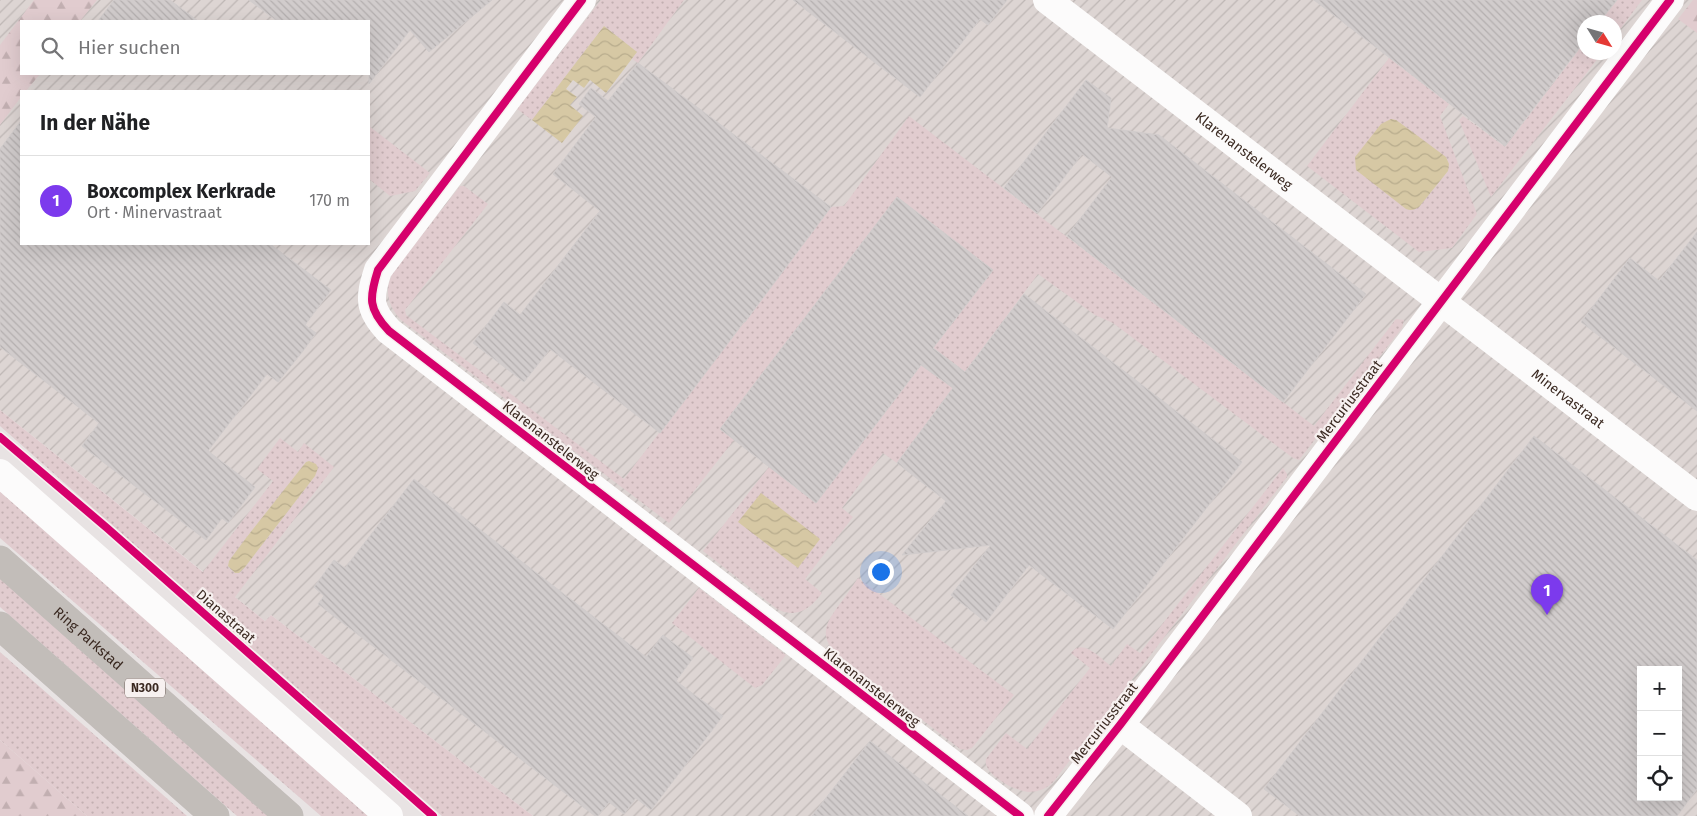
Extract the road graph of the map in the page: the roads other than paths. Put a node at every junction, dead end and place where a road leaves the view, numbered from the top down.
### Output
1 (582, 0) edge
2 (1047, 0) edge
3 (1670, 0) edge
4 (1440, 301) junction
5 (0, 473) edge
6 (1697, 498) edge
7 (0, 560) edge
8 (0, 626) edge
9 (1120, 724) junction
10 (215, 816) edge
11 (289, 816) edge
12 (389, 816) edge
13 (1020, 816) edge
14 (1048, 816) edge
15 (1238, 816) edge

1 - 13 street, Klarenanstelerweg
2 - 4 street, Klarenanstelerweg
3 - 4 street, Mercuriusstraat
4 - 6 street, Minervastraat
4 - 9 street, Mercuriusstraat
5 - 12 street
7 - 11 highway, Ring Parkstad / N300
8 - 10 highway
9 - 14 street, Mercuriusstraat
9 - 15 street

